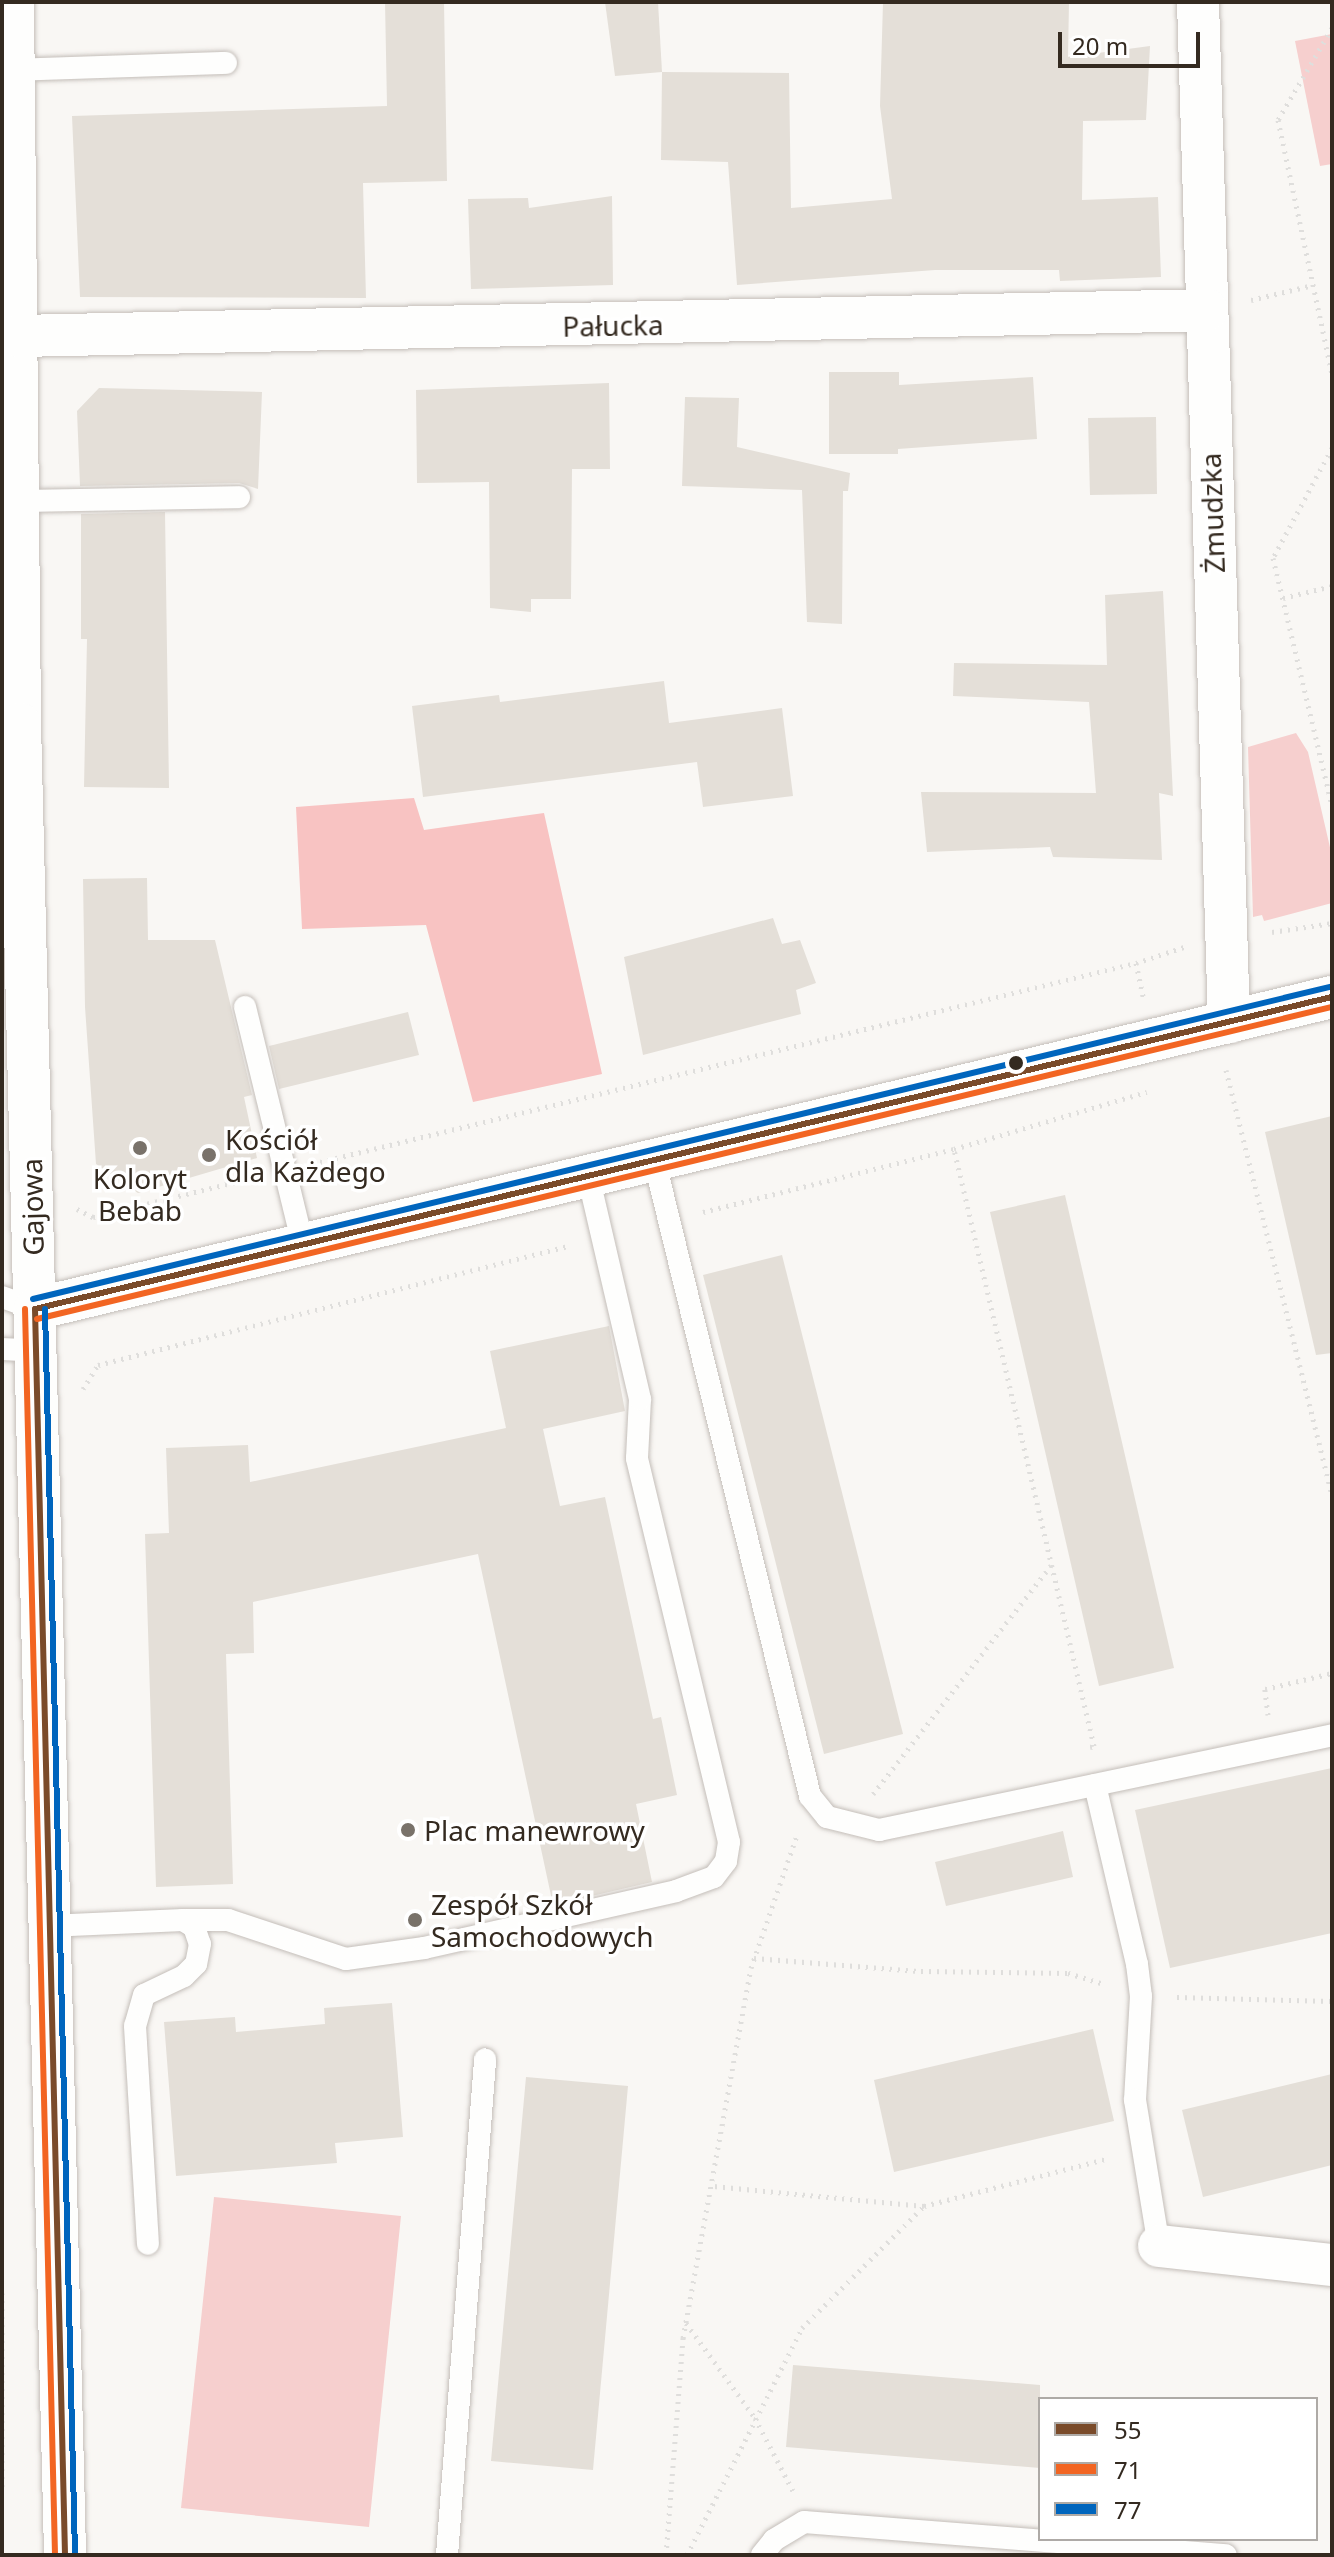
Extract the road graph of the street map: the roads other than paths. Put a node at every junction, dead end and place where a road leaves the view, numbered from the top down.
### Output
1 (13, 2) edge
2 (1198, 2) edge
3 (226, 63) dead end
4 (14, 70) junction
5 (9, 177) edge
6 (1207, 310) junction
7 (19, 336) junction
8 (13, 489) edge
9 (239, 497) dead end
10 (11, 723) edge
11 (14, 987) edge
12 (1332, 997) edge
13 (245, 1007) dead end
14 (1229, 1023) junction
15 (654, 1159) junction
16 (587, 1172) junction
17 (302, 1240) junction
18 (18, 1303) edge
19 (19, 1350) edge
20 (1332, 1735) edge
21 (1095, 1785) junction
22 (183, 1920) junction
23 (48, 1926) junction
24 (485, 2059) dead end
25 (148, 2244) dead end
26 (1159, 2246) joint
27 (1332, 2265) edge
28 (1038, 2540) edge
29 (1047, 2541) edge
30 (65, 2555) edge
31 (447, 2555) edge
32 (762, 2555) edge
33 (1226, 2555) edge

1 - 4 street, Gajowa
2 - 6 street, Żmudzka
3 - 4 lane
4 - 5 street, Gajowa
5 - 7 street, Gajowa
6 - 7 street, Pałucka
6 - 14 street, Żmudzka
7 - 8 street, Gajowa
8 - 9 lane
8 - 10 street, Gajowa
10 - 11 street, Gajowa
11 - 18 street, Gajowa
12 - 14 street
13 - 17 lane
14 - 15 street
15 - 16 street
15 - 21 lane
16 - 17 street
16 - 22 lane
17 - 18 street
18 - 19 street, Gajowa
19 - 23 street, Gajowa
20 - 21 lane
21 - 26 lane
22 - 23 lane
22 - 25 lane
23 - 30 street, Gajowa
24 - 31 lane
26 - 27 street
28 - 32 lane
29 - 33 lane

